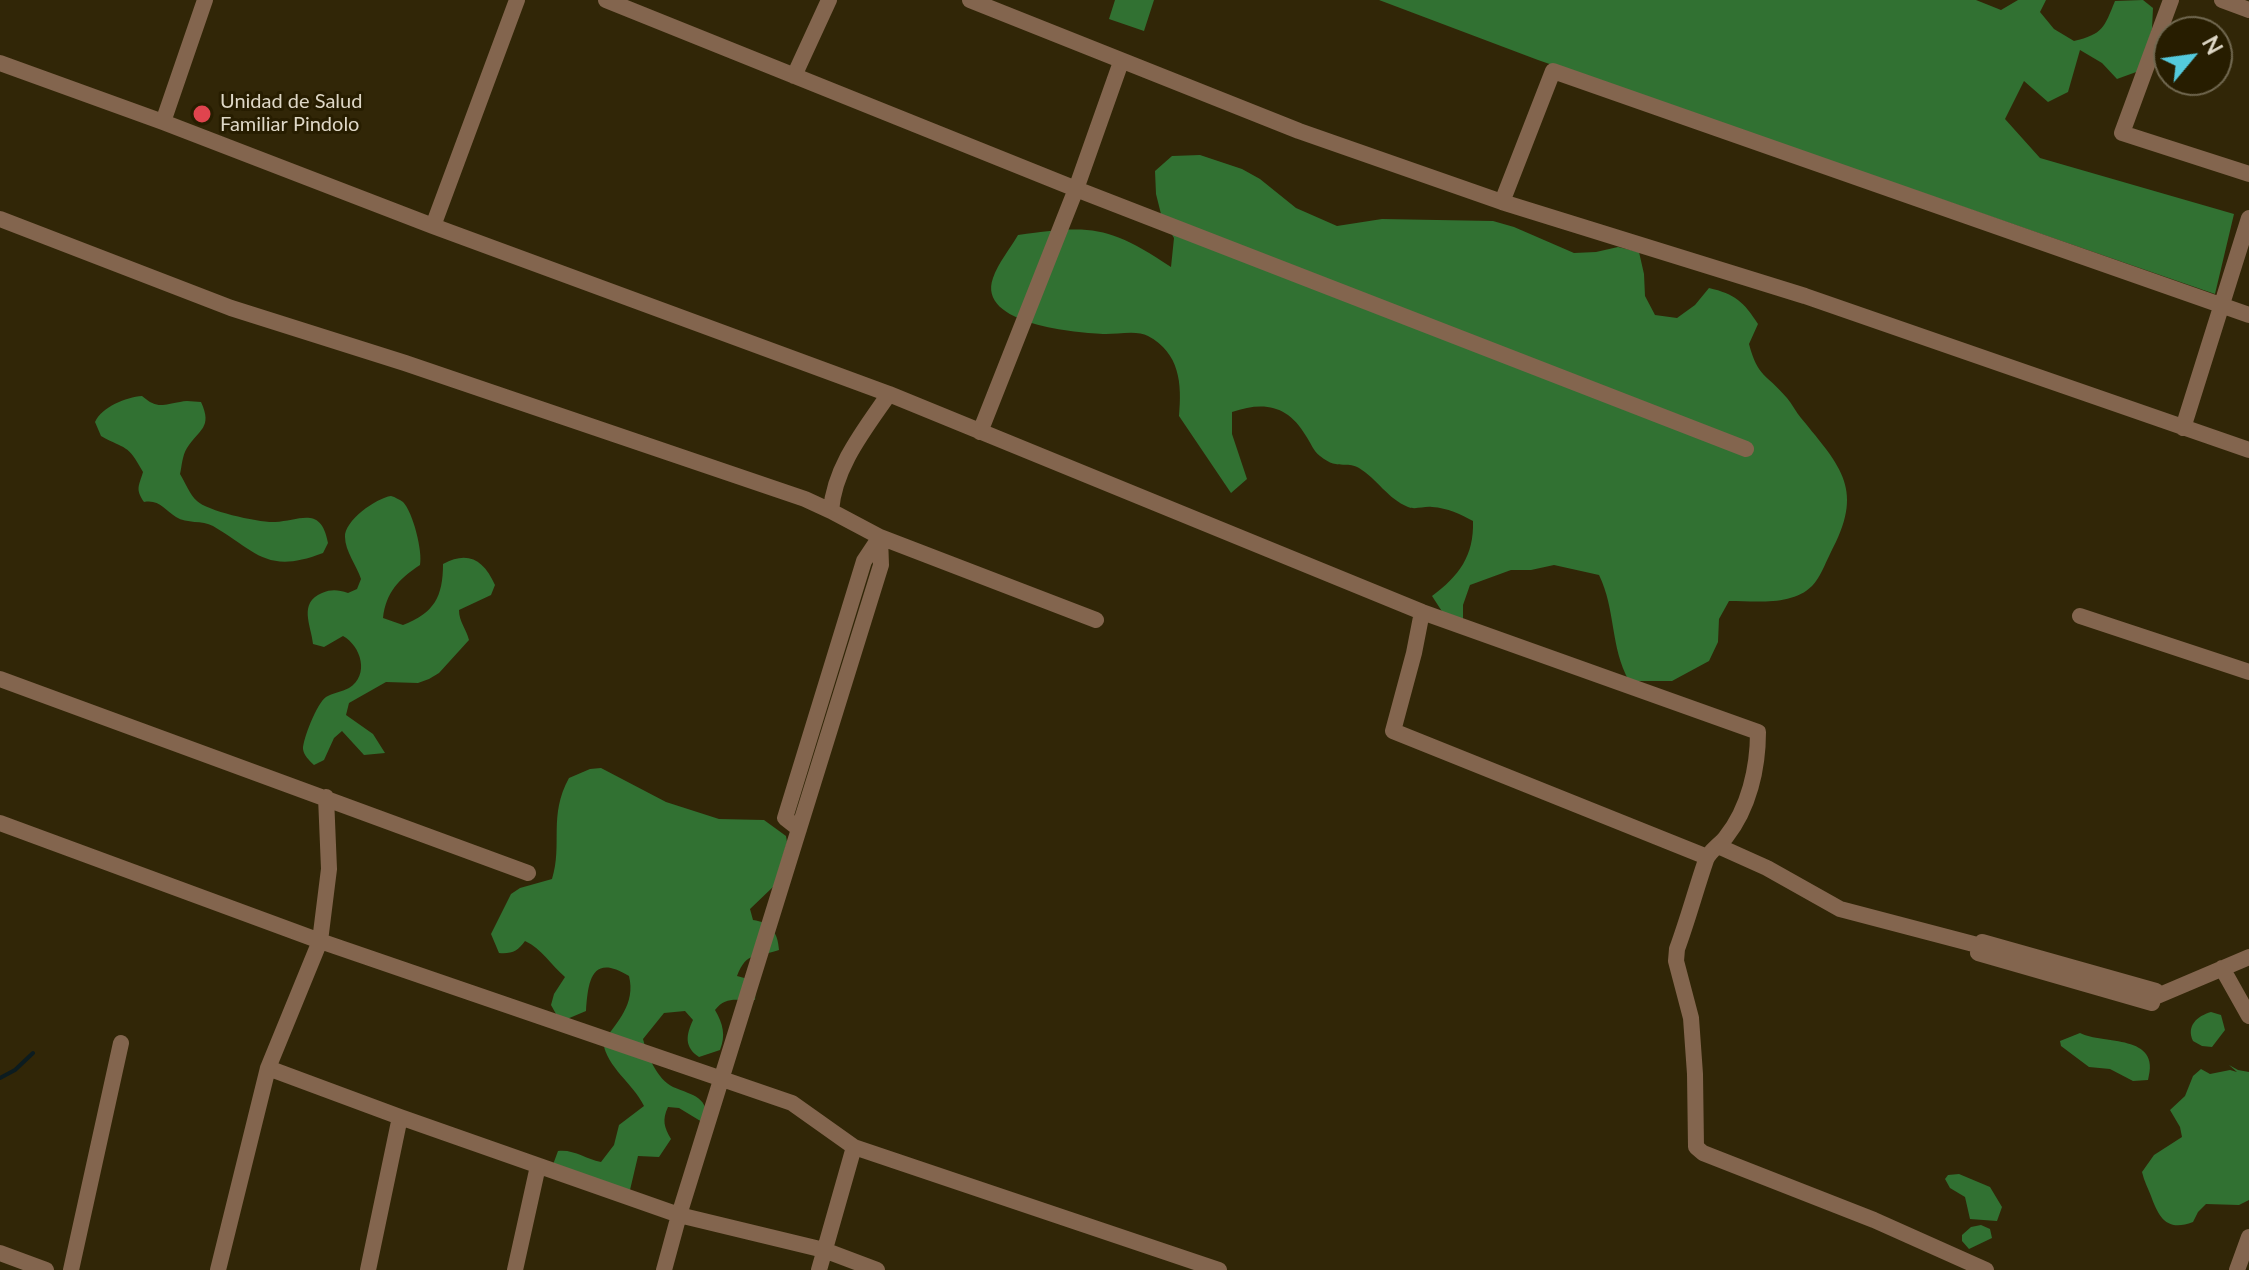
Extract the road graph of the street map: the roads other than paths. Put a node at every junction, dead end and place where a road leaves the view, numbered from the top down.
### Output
1 (205, 0) edge
2 (517, 0) edge
3 (606, 0) edge
4 (829, 0) edge
5 (970, 0) edge
6 (2171, 0) edge
7 (2222, 0) edge
8 (2249, 10) edge
9 (1121, 62) junction
10 (0, 63) edge
11 (794, 76) junction
12 (163, 122) junction
13 (2249, 174) edge
14 (1076, 189) junction
15 (1502, 202) junction
16 (2249, 218) edge
17 (0, 219) edge
18 (433, 226) junction
19 (2222, 305) junction
20 (2249, 315) edge
21 (889, 394) junction
22 (2183, 428) junction
23 (980, 432) junction
24 (1746, 449) dead end
25 (2249, 450) edge
26 (831, 511) junction
27 (880, 537) junction
28 (1422, 612) junction
29 (2080, 616) dead end
30 (1096, 620) dead end
31 (2249, 672) edge
32 (0, 679) edge
33 (326, 797) junction
34 (0, 823) edge
35 (799, 829) junction
36 (1712, 852) junction
37 (528, 873) dead end
38 (320, 941) junction
39 (2249, 957) edge
40 (2222, 968) junction
41 (2249, 1016) edge
42 (121, 1043) dead end
43 (268, 1068) junction
44 (722, 1081) junction
45 (400, 1117) junction
46 (854, 1147) junction
47 (538, 1166) junction
48 (679, 1215) junction
49 (2249, 1237) edge
50 (824, 1250) junction
51 (0, 1253) edge
52 (46, 1270) edge
53 (71, 1270) edge
54 (218, 1270) edge
55 (368, 1270) edge
56 (515, 1270) edge
57 (664, 1270) edge
58 (819, 1270) edge
59 (877, 1270) edge
60 (1219, 1270) edge
61 (1986, 1270) edge
62 (2237, 1270) edge

1 - 12 street
2 - 18 street
3 - 11 street
4 - 11 street
5 - 9 street
6 - 13 street
7 - 8 street
9 - 14 street
9 - 15 street
10 - 12 street
11 - 14 street
12 - 18 street
14 - 23 street
14 - 24 street
15 - 19 street
15 - 22 street
16 - 19 street
17 - 26 street
18 - 21 street
19 - 20 street
19 - 22 street
21 - 23 street
21 - 26 street
22 - 25 street
23 - 28 street
26 - 27 street
27 - 30 street
27 - 35 street
27 - 35 street
28 - 36 street
28 - 36 street
29 - 31 street
32 - 33 street
33 - 37 street
33 - 38 street
34 - 38 street
35 - 44 street
36 - 40 street
36 - 61 street
38 - 43 street
38 - 44 street
39 - 40 street
40 - 41 street
42 - 53 street
43 - 45 street
43 - 54 street
44 - 46 street
44 - 48 street
45 - 47 street
45 - 55 street
46 - 50 street
46 - 60 street
47 - 48 street
47 - 56 street
48 - 50 street
48 - 57 street
49 - 62 street
50 - 58 street
50 - 59 street
51 - 52 street

